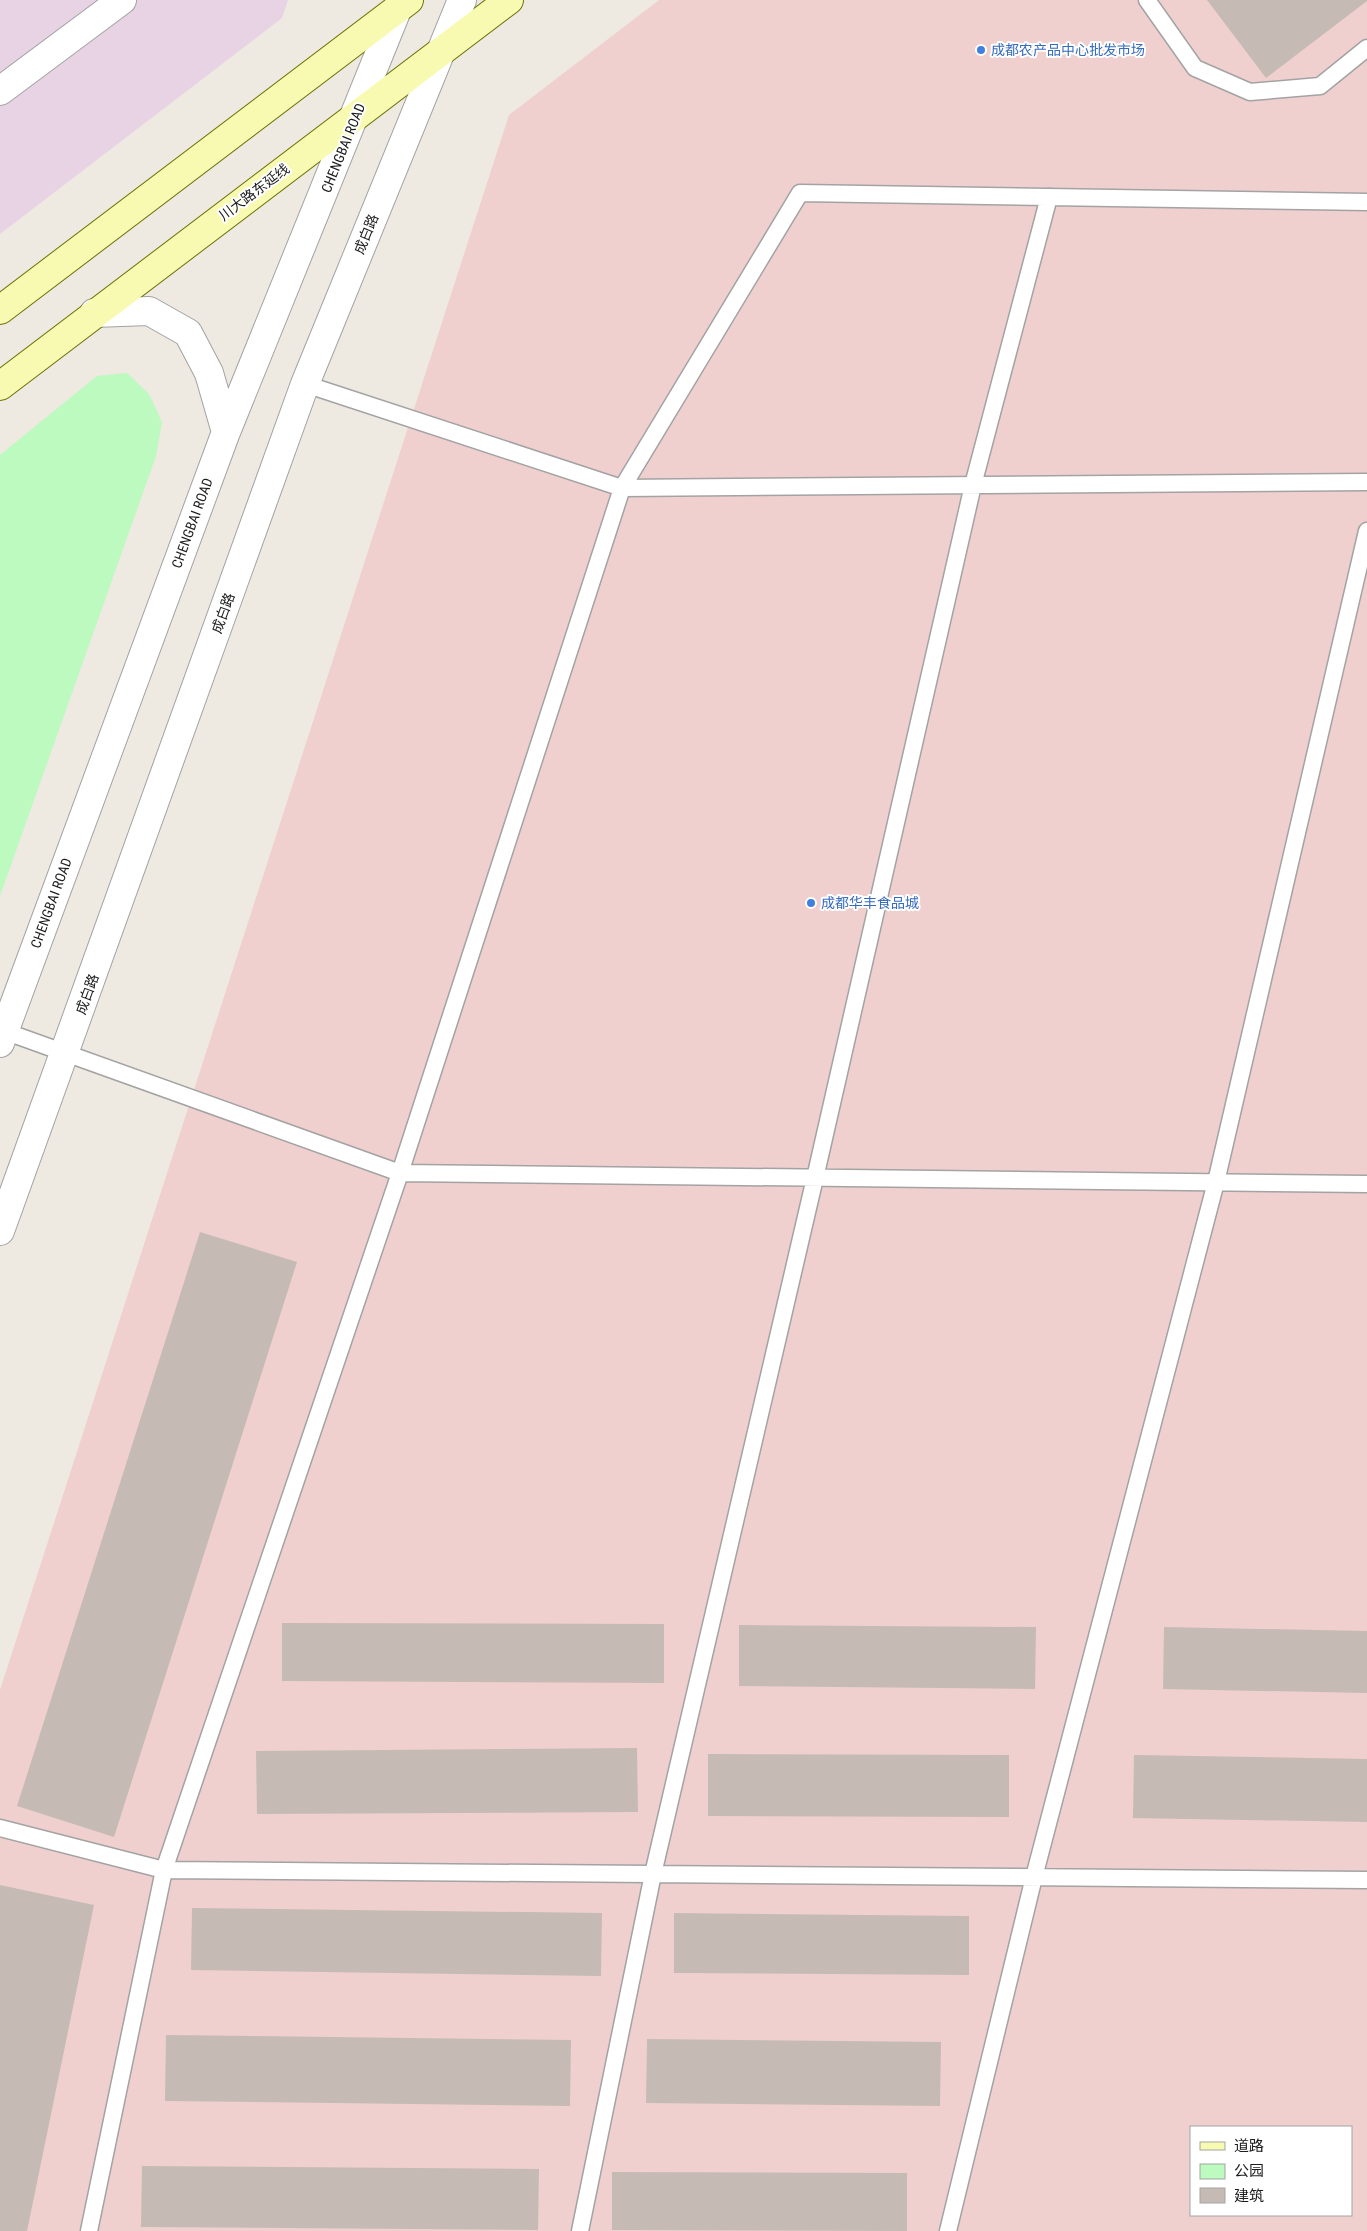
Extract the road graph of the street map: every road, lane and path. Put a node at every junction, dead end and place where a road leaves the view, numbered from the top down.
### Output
1 (122, 0) edge
2 (462, 0) edge
3 (509, 0) edge
4 (1147, 0) edge
5 (403, 3) edge
6 (1367, 48) edge
7 (440, 51) junction
8 (0, 91) edge
9 (357, 113) junction
10 (1049, 197) junction
11 (1367, 202) edge
12 (0, 310) edge
13 (94, 313) junction
14 (305, 384) junction
15 (0, 386) edge
16 (226, 432) junction
17 (1367, 482) edge
18 (973, 485) junction
19 (622, 488) junction
20 (1367, 531) edge
21 (2, 1037) edge
22 (66, 1052) junction
23 (400, 1174) junction
24 (815, 1178) junction
25 (1216, 1182) junction
26 (1367, 1184) edge
27 (0, 1231) edge
28 (0, 1828) edge
29 (164, 1870) junction
30 (653, 1874) junction
31 (1034, 1877) junction
32 (1367, 1880) edge
33 (89, 2231) edge
34 (580, 2231) edge
35 (948, 2231) edge

1 - 8 street
2 - 7 street, 成白路
3 - 7 main road, 川大路东延线
4 - 6 lane
5 - 9 street, CHENGBAI ROAD
5 - 12 main road
7 - 9 main road, 川大路东延线
7 - 14 street, 成白路
9 - 13 main road, 川大路东延线
9 - 16 street, CHENGBAI ROAD
10 - 11 lane
10 - 18 lane
10 - 19 lane
13 - 15 main road, 川大路东延线
13 - 16 street
14 - 19 lane
14 - 22 street, 成白路
16 - 21 street, CHENGBAI ROAD
17 - 18 lane
18 - 19 lane
18 - 24 lane
19 - 23 lane
20 - 25 lane
21 - 22 lane
22 - 23 lane
22 - 27 street, 成白路
23 - 24 lane
23 - 29 lane
24 - 25 lane
24 - 30 lane
25 - 26 lane
25 - 31 lane
28 - 29 lane
29 - 30 lane
29 - 33 lane
30 - 31 lane
30 - 34 lane
31 - 32 lane
31 - 35 lane

